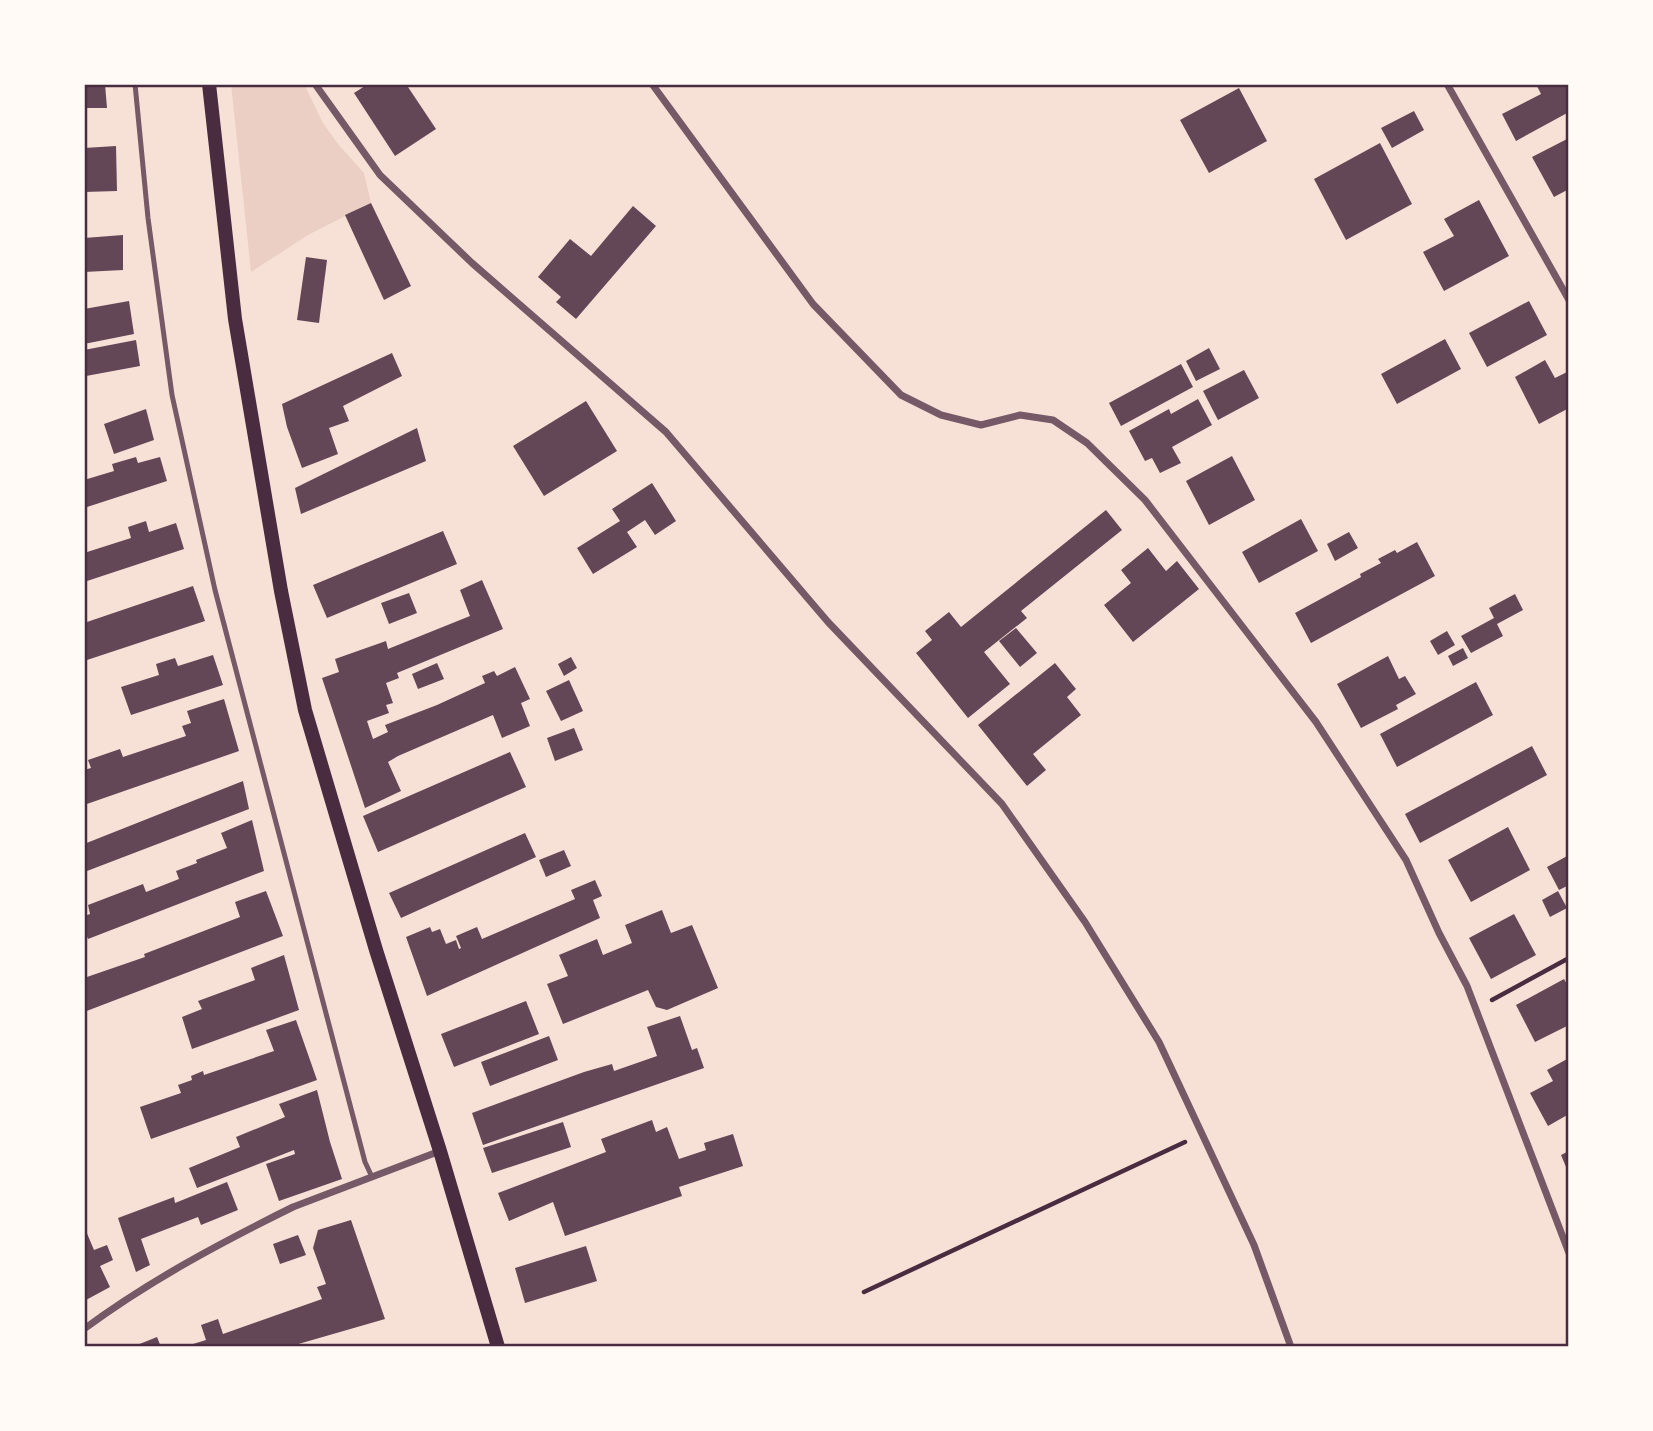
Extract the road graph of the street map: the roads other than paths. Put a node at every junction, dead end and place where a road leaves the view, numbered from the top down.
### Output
1 (135, 84) edge
2 (209, 84) edge
3 (315, 84) edge
4 (652, 84) edge
5 (1447, 84) edge
6 (1569, 300) edge
7 (440, 1151) junction
8 (372, 1177) junction
9 (1569, 1253) edge
10 (84, 1329) edge
11 (498, 1347) edge
12 (1291, 1347) edge

1 - 8 lane
2 - 7 main road
3 - 12 street
4 - 9 street
5 - 6 street
7 - 8 street
7 - 11 main road
8 - 10 street

